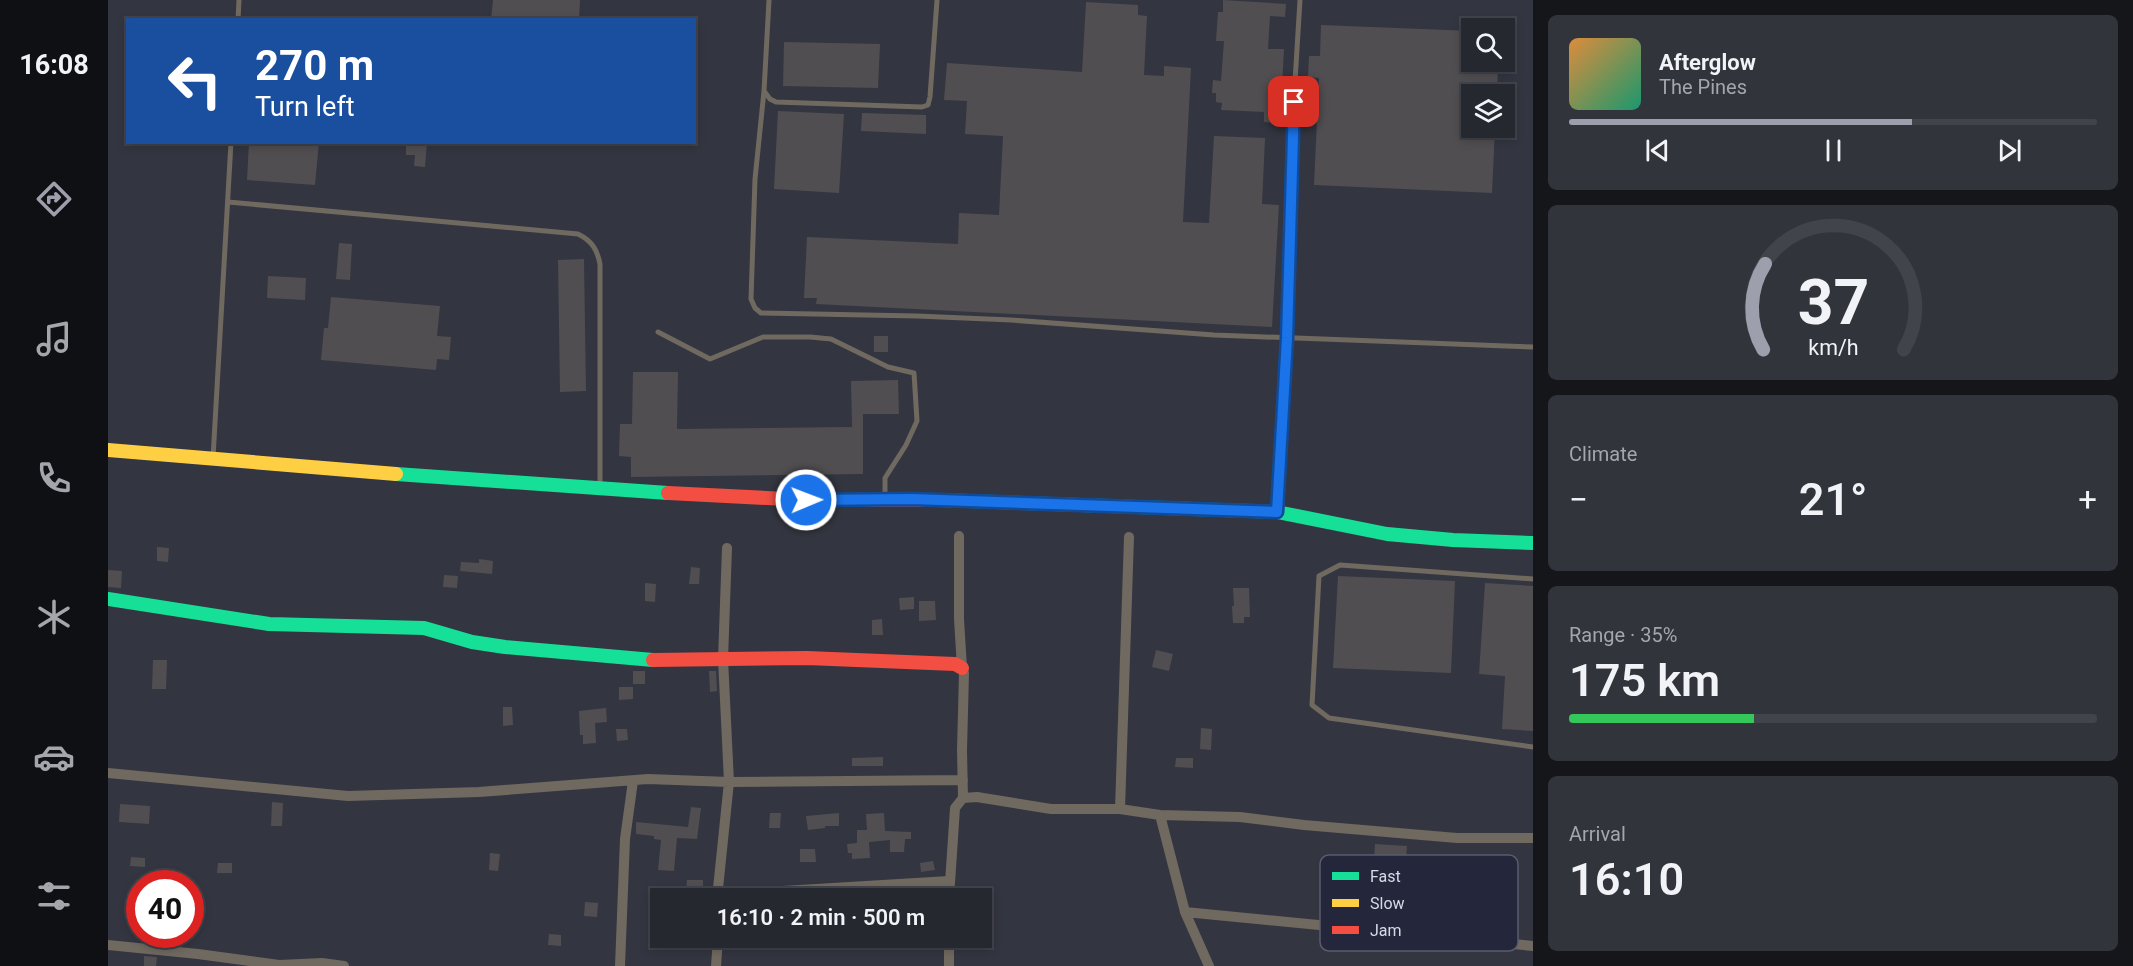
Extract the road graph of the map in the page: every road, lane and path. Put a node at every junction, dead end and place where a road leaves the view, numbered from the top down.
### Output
1 (239, 0) edge
2 (769, 0) edge
3 (937, 0) edge
4 (1300, 0) edge
5 (238, 18) edge
6 (764, 91) junction
7 (231, 144) edge
8 (228, 202) junction
9 (658, 332) dead end
10 (1287, 338) junction
11 (1533, 347) edge
12 (108, 450) edge
13 (213, 460) junction
14 (600, 489) junction
15 (885, 499) junction
16 (1277, 512) junction
17 (959, 536) dead end
18 (1129, 537) dead end
19 (1533, 543) edge
20 (727, 548) dead end
21 (1533, 579) edge
22 (108, 599) edge
23 (723, 658) junction
24 (962, 668) junction
25 (1533, 747) edge
26 (108, 772) edge
27 (633, 780) junction
28 (963, 780) junction
29 (729, 782) junction
30 (963, 798) junction
31 (1120, 809) junction
32 (1160, 815) junction
33 (1533, 838) edge
34 (949, 881) junction
35 (718, 888) edge
36 (848, 888) edge
37 (949, 888) edge
38 (1185, 912) junction
39 (1320, 925) edge
40 (1518, 944) edge
41 (108, 945) edge
42 (1533, 946) edge
43 (717, 948) edge
44 (949, 948) edge
45 (344, 966) edge
46 (620, 966) edge
47 (716, 966) edge
48 (949, 966) edge
49 (1209, 966) edge

1 - 5 lane
2 - 6 lane
3 - 6 lane
4 - 10 lane
6 - 10 lane
7 - 8 lane
8 - 13 lane
8 - 14 lane
9 - 15 lane
10 - 11 lane
10 - 16 lane
12 - 13 street
13 - 14 street
14 - 15 street
15 - 16 street
16 - 19 street
17 - 24 street
18 - 31 street
20 - 23 street
21 - 25 lane
22 - 23 street
23 - 24 street
23 - 29 street
24 - 28 street
26 - 27 street
27 - 29 street
27 - 46 street
28 - 29 street
28 - 30 street
29 - 35 street
30 - 31 street
30 - 34 street
31 - 32 street
32 - 33 street
32 - 38 street
34 - 36 street
34 - 37 street
38 - 39 street
38 - 49 street
40 - 42 street
41 - 45 street
43 - 47 street
44 - 48 street

